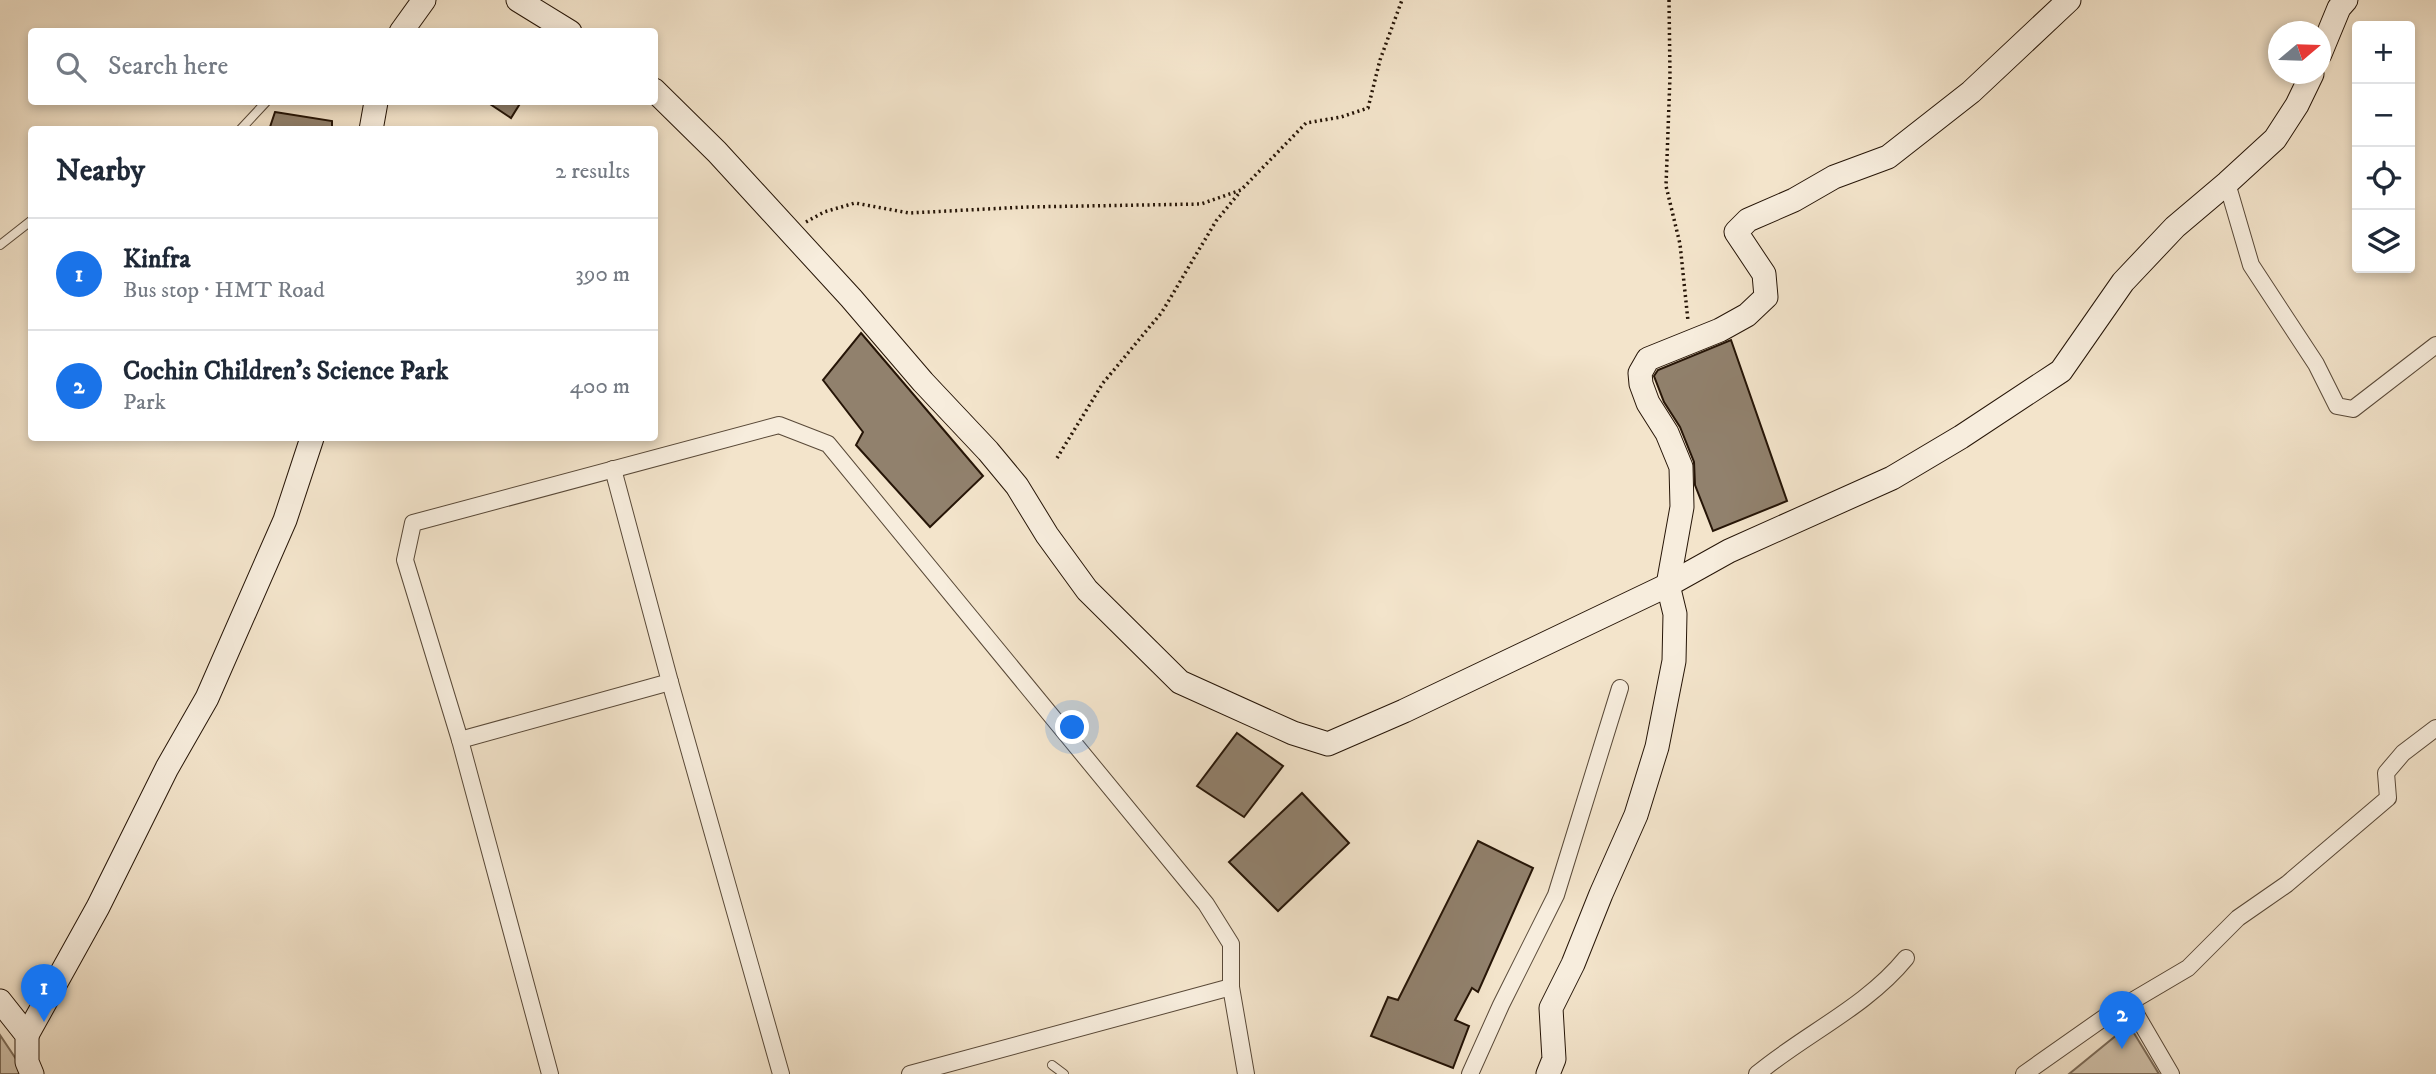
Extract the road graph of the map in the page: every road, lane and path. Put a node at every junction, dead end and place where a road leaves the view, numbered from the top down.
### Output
1 (424, 0) edge
2 (519, 0) edge
3 (1402, 0) edge
4 (1669, 0) edge
5 (2069, 0) edge
6 (2346, 0) edge
7 (2331, 27) edge
8 (404, 28) edge
9 (564, 28) edge
10 (2307, 84) edge
11 (658, 94) edge
12 (263, 105) edge
13 (375, 105) edge
14 (244, 126) edge
15 (372, 126) edge
16 (2227, 183) junction
17 (1241, 190) junction
18 (28, 223) edge
19 (788, 230) junction
20 (0, 245) edge
21 (1689, 341) junction
22 (2436, 345) edge
23 (311, 441) edge
24 (1057, 458) dead end
25 (613, 469) junction
26 (1668, 585) junction
27 (670, 682) junction
28 (1620, 688) dead end
29 (2436, 728) edge
30 (460, 740) junction
31 (1906, 958) dead end
32 (1231, 987) junction
33 (0, 1001) edge
34 (2129, 1002) junction
35 (27, 1035) junction
36 (1052, 1065) dead end
37 (33, 1070) edge
38 (550, 1074) edge
39 (781, 1074) edge
40 (910, 1074) edge
41 (1064, 1074) edge
42 (1246, 1074) edge
43 (1470, 1074) edge
44 (1548, 1074) edge
45 (1757, 1074) edge
46 (2024, 1074) edge
47 (2171, 1074) edge

1 - 8 street
2 - 9 street
3 - 17 path
4 - 21 path
5 - 21 street
6 - 7 street
10 - 16 street
11 - 19 street
12 - 14 lane
13 - 15 street
16 - 22 street
16 - 26 street
17 - 19 path
17 - 24 path
18 - 20 lane
19 - 26 street
21 - 26 street
23 - 35 street
25 - 27 street
25 - 30 street
25 - 32 street
26 - 44 street
27 - 30 street
27 - 39 street
28 - 43 street
29 - 34 street
30 - 38 street
31 - 45 street
32 - 40 street
32 - 42 street
33 - 35 street
34 - 46 street
34 - 47 street
35 - 37 street
36 - 41 lane

